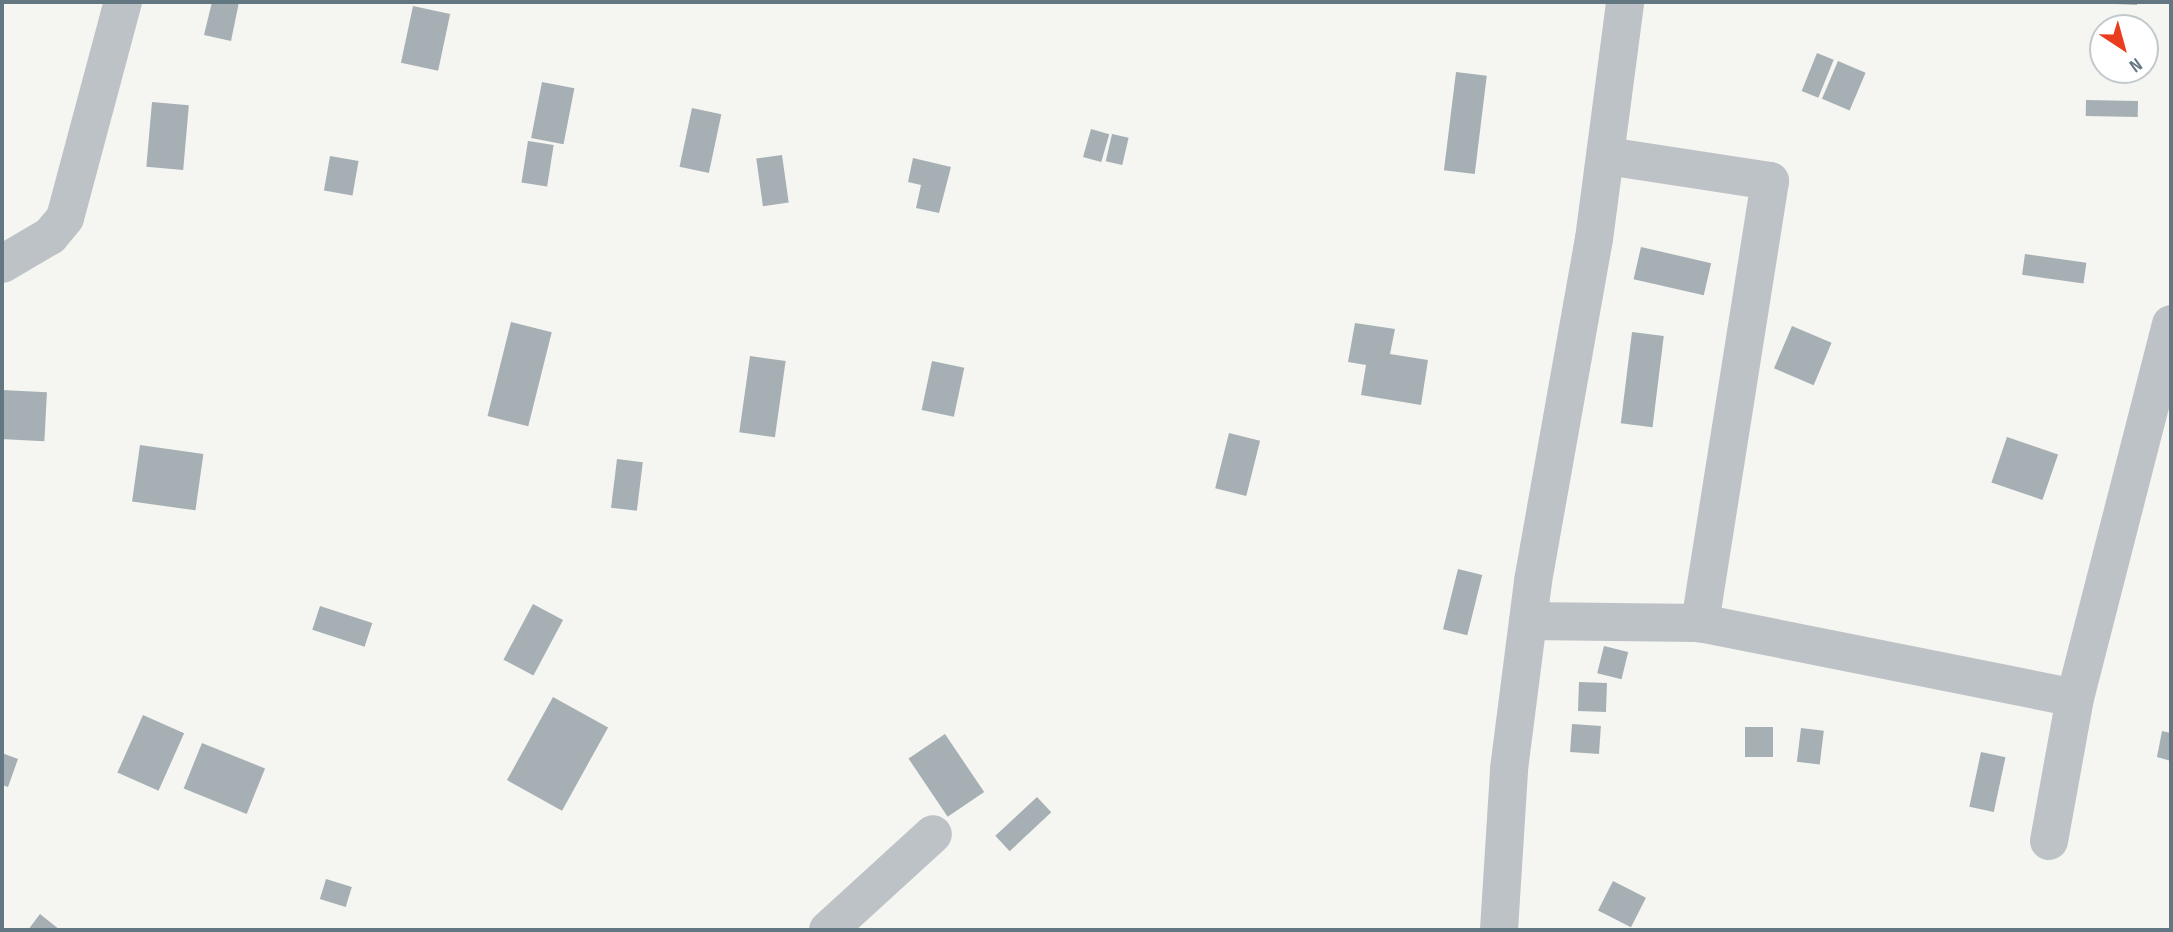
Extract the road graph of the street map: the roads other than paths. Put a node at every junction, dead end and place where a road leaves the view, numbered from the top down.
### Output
1 (123, 2) edge
2 (1625, 2) edge
3 (1607, 156) junction
4 (2, 264) edge
5 (2171, 324) edge
6 (1528, 621) junction
7 (1700, 623) junction
8 (2076, 698) junction
9 (933, 834) dead end
10 (2049, 841) dead end
11 (828, 930) edge
12 (1499, 930) edge

1 - 4 street
2 - 3 street
3 - 6 street
3 - 7 street
5 - 8 street
6 - 7 street
6 - 12 street
7 - 8 street
8 - 10 street
9 - 11 street

